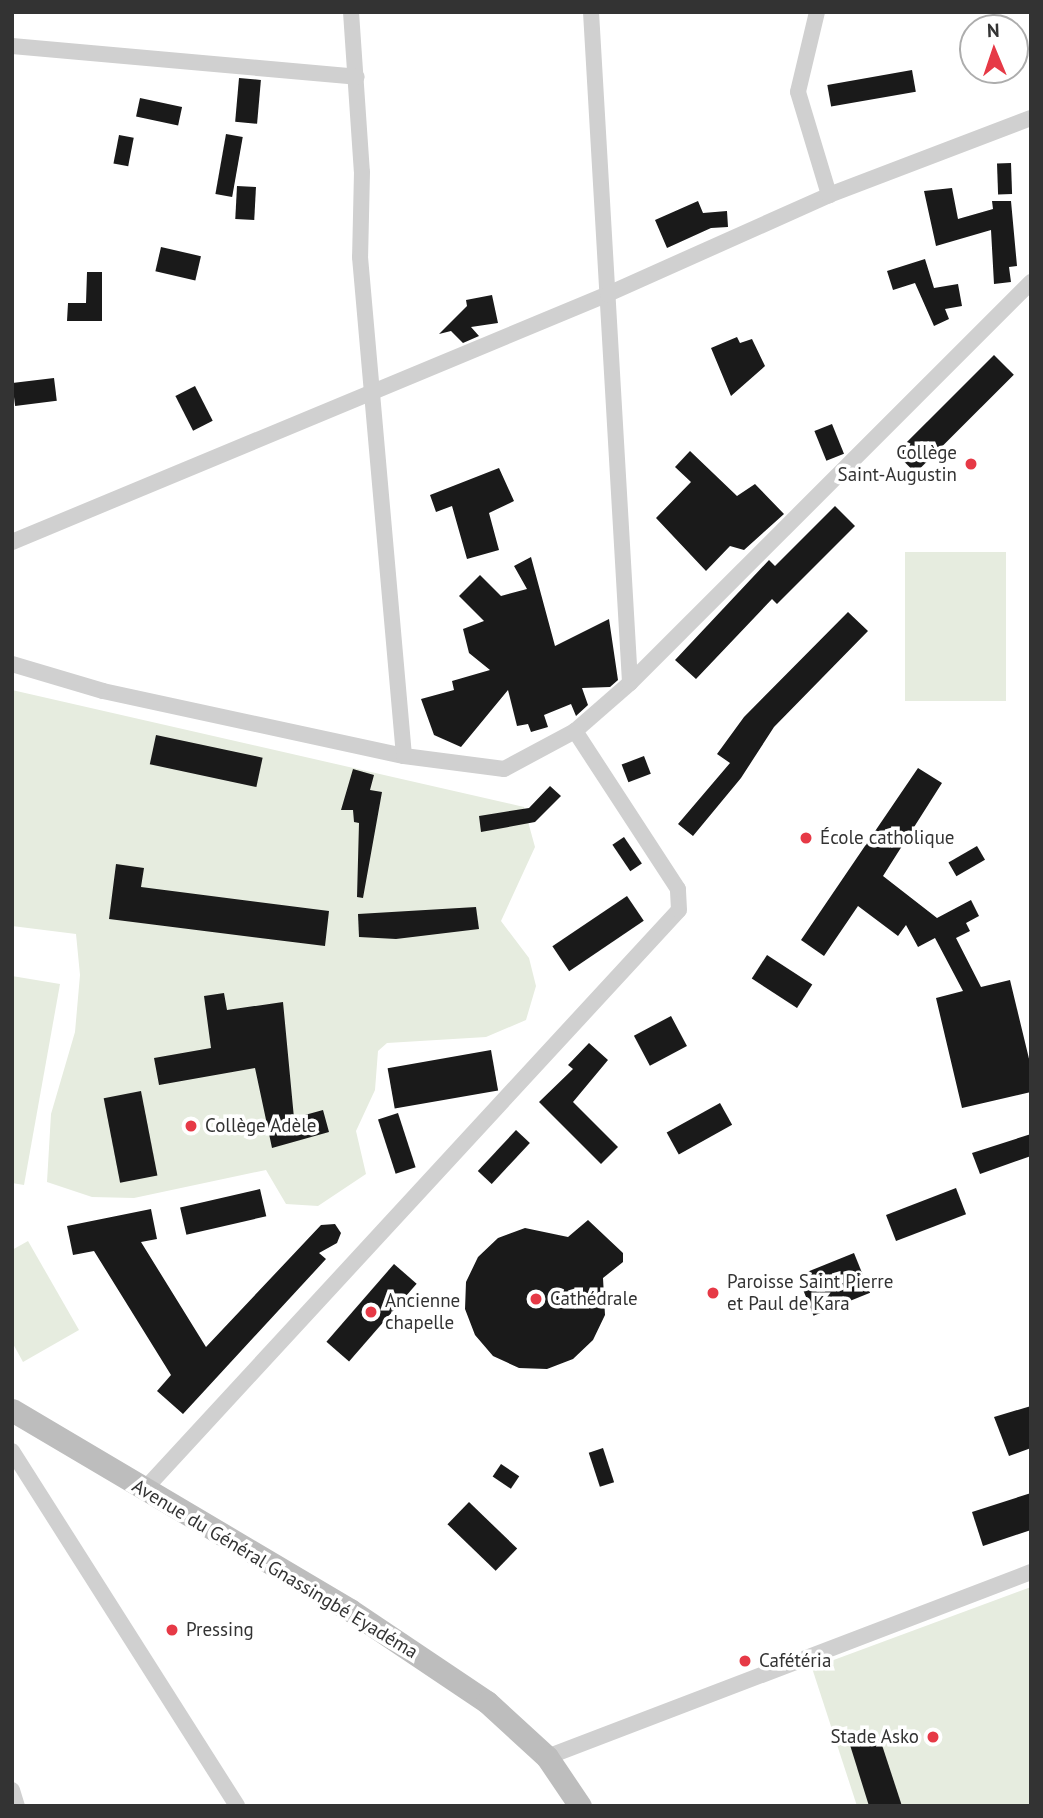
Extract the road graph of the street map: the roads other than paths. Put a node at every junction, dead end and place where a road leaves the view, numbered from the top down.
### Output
1 (352, 12) edge
2 (591, 12) edge
3 (817, 12) edge
4 (12, 46) edge
5 (357, 77) junction
6 (1031, 118) edge
7 (829, 195) junction
8 (1031, 282) edge
9 (608, 294) junction
10 (370, 391) junction
11 (12, 542) edge
12 (12, 664) edge
13 (630, 683) junction
14 (575, 730) junction
15 (404, 756) junction
16 (12, 1410) edge
17 (14, 1459) edge
18 (143, 1491) junction
19 (1031, 1572) edge
20 (547, 1757) junction
21 (12, 1790) edge
22 (17, 1806) edge
23 (237, 1806) edge
24 (580, 1806) edge

1 - 5 street
2 - 9 street
3 - 7 street
4 - 5 street
5 - 10 street
6 - 7 street
7 - 9 street
8 - 13 street
9 - 10 street
9 - 13 street
10 - 11 street
10 - 15 street
12 - 15 street
13 - 14 street
14 - 15 street
14 - 18 street
16 - 18 main road, Avenue du Général Gnassingbé Eyadéma
17 - 23 street
18 - 20 main road, Avenue du Général Gnassingbé Eyadéma
19 - 20 street
20 - 24 main road, Avenue du Général Gnassingbé Eyadéma
21 - 22 street

